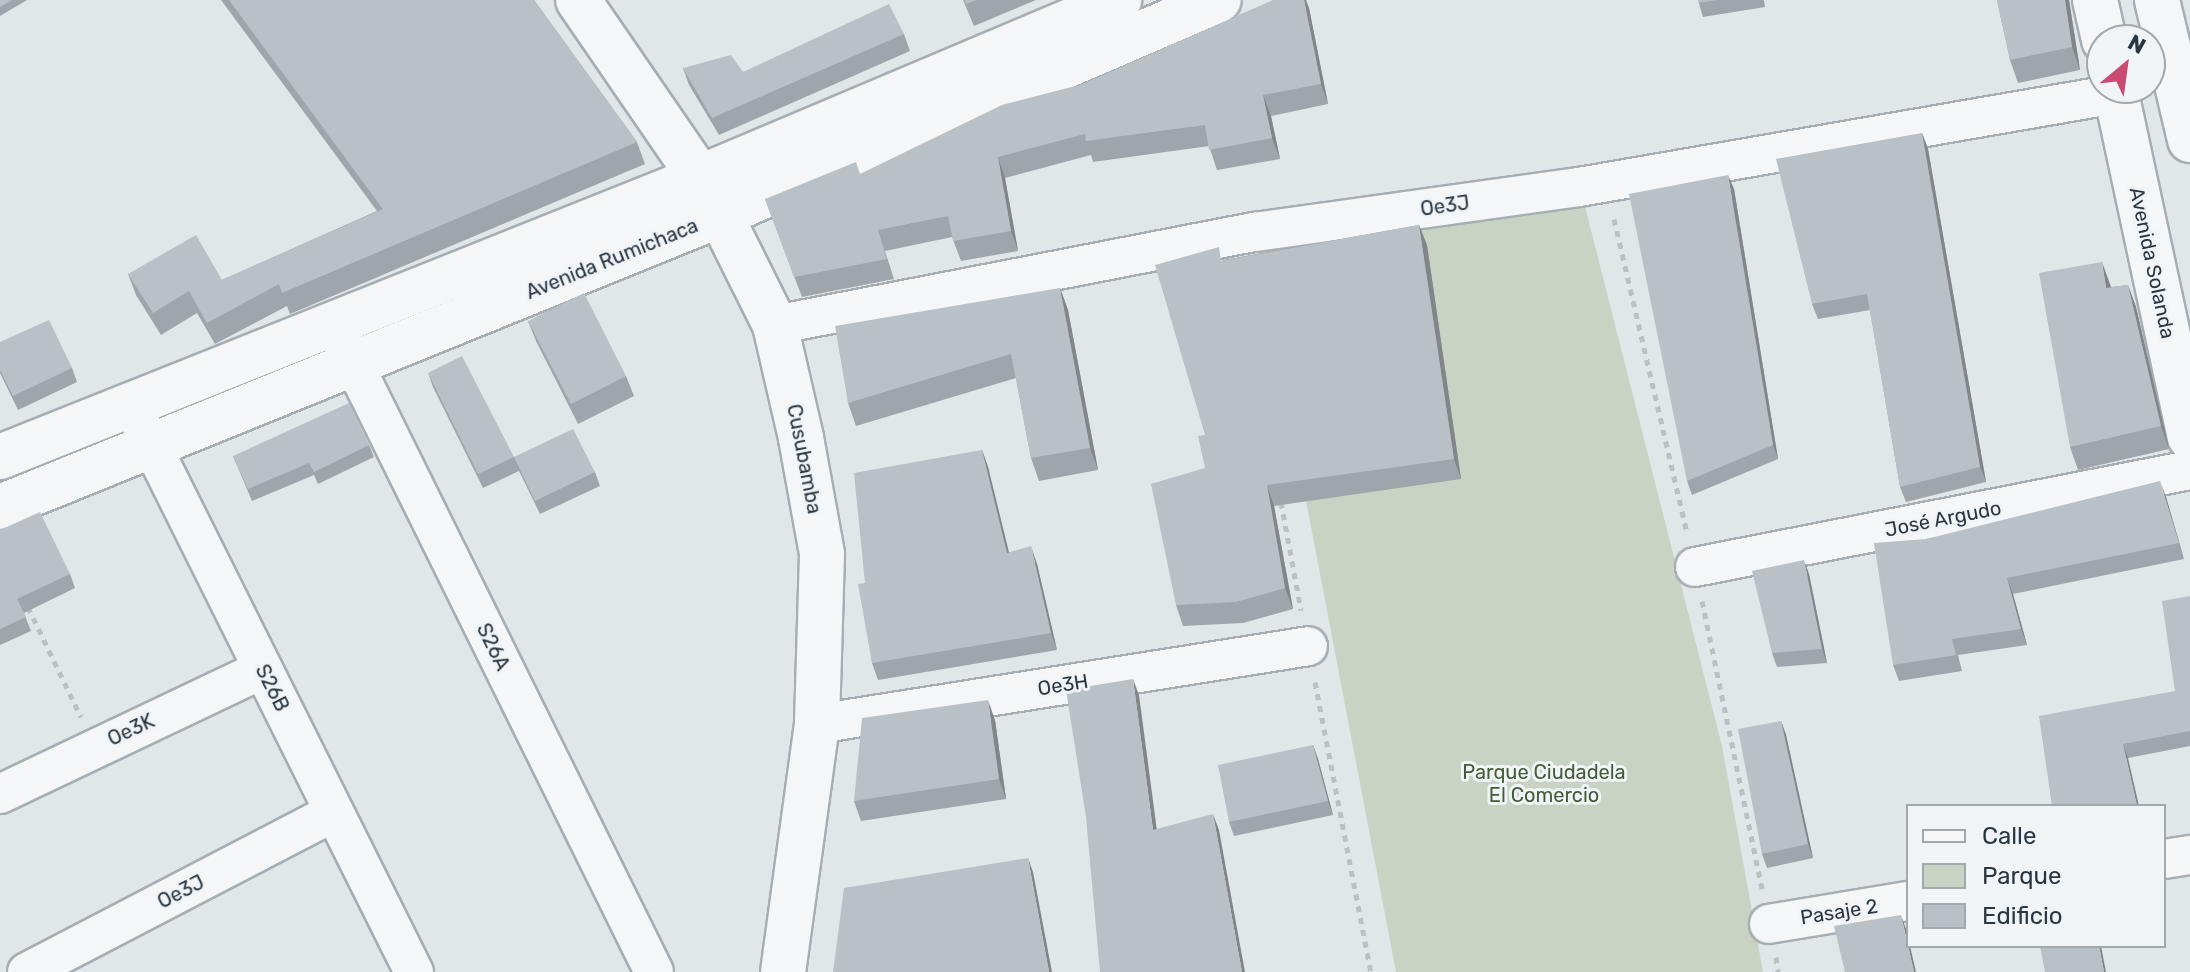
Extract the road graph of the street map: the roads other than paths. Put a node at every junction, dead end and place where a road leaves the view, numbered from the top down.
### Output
1 (578, 0) edge
2 (1119, 0) edge
3 (1219, 0) edge
4 (2095, 0) edge
5 (2157, 0) edge
6 (2100, 24) edge
7 (2086, 96) edge
8 (2119, 104) edge
9 (2190, 140) edge
10 (701, 177) junction
11 (720, 215) junction
12 (334, 322) junction
13 (775, 325) junction
14 (352, 365) junction
15 (131, 404) junction
16 (2190, 437) edge
17 (147, 446) junction
18 (0, 457) edge
19 (2190, 470) edge
20 (0, 507) edge
21 (1695, 567) road end
22 (1308, 646) road end
23 (263, 669) junction
24 (817, 724) junction
25 (0, 794) edge
26 (334, 812) junction
27 (2190, 855) edge
28 (2166, 859) edge
29 (1906, 901) edge
30 (1769, 924) road end
31 (402, 968) edge
32 (27, 972) edge
33 (654, 972) edge
34 (783, 972) edge

1 - 10 street, Cusubamba
2 - 10 street
3 - 11 street, Avenida Rumichaca
4 - 6 street
5 - 9 street
7 - 13 street, Oe3J
8 - 16 street, Avenida Solanda
10 - 11 street, Cusubamba
10 - 12 street
11 - 13 street, Cusubamba
11 - 14 street, Avenida Rumichaca
12 - 14 street, S26A
12 - 15 street
13 - 24 street, Cusubamba
14 - 17 street, Avenida Rumichaca
14 - 33 street, S26A
15 - 17 street, S26B
15 - 18 street
17 - 20 street, Avenida Rumichaca
17 - 23 street, S26B
19 - 21 street, José Argudo
22 - 24 street, Oe3H
23 - 25 street, Oe3K
23 - 26 street, S26B
24 - 34 street, Cusubamba
26 - 31 street, S26B
26 - 32 street, Oe3J
27 - 28 street
29 - 30 street, Pasaje 2

